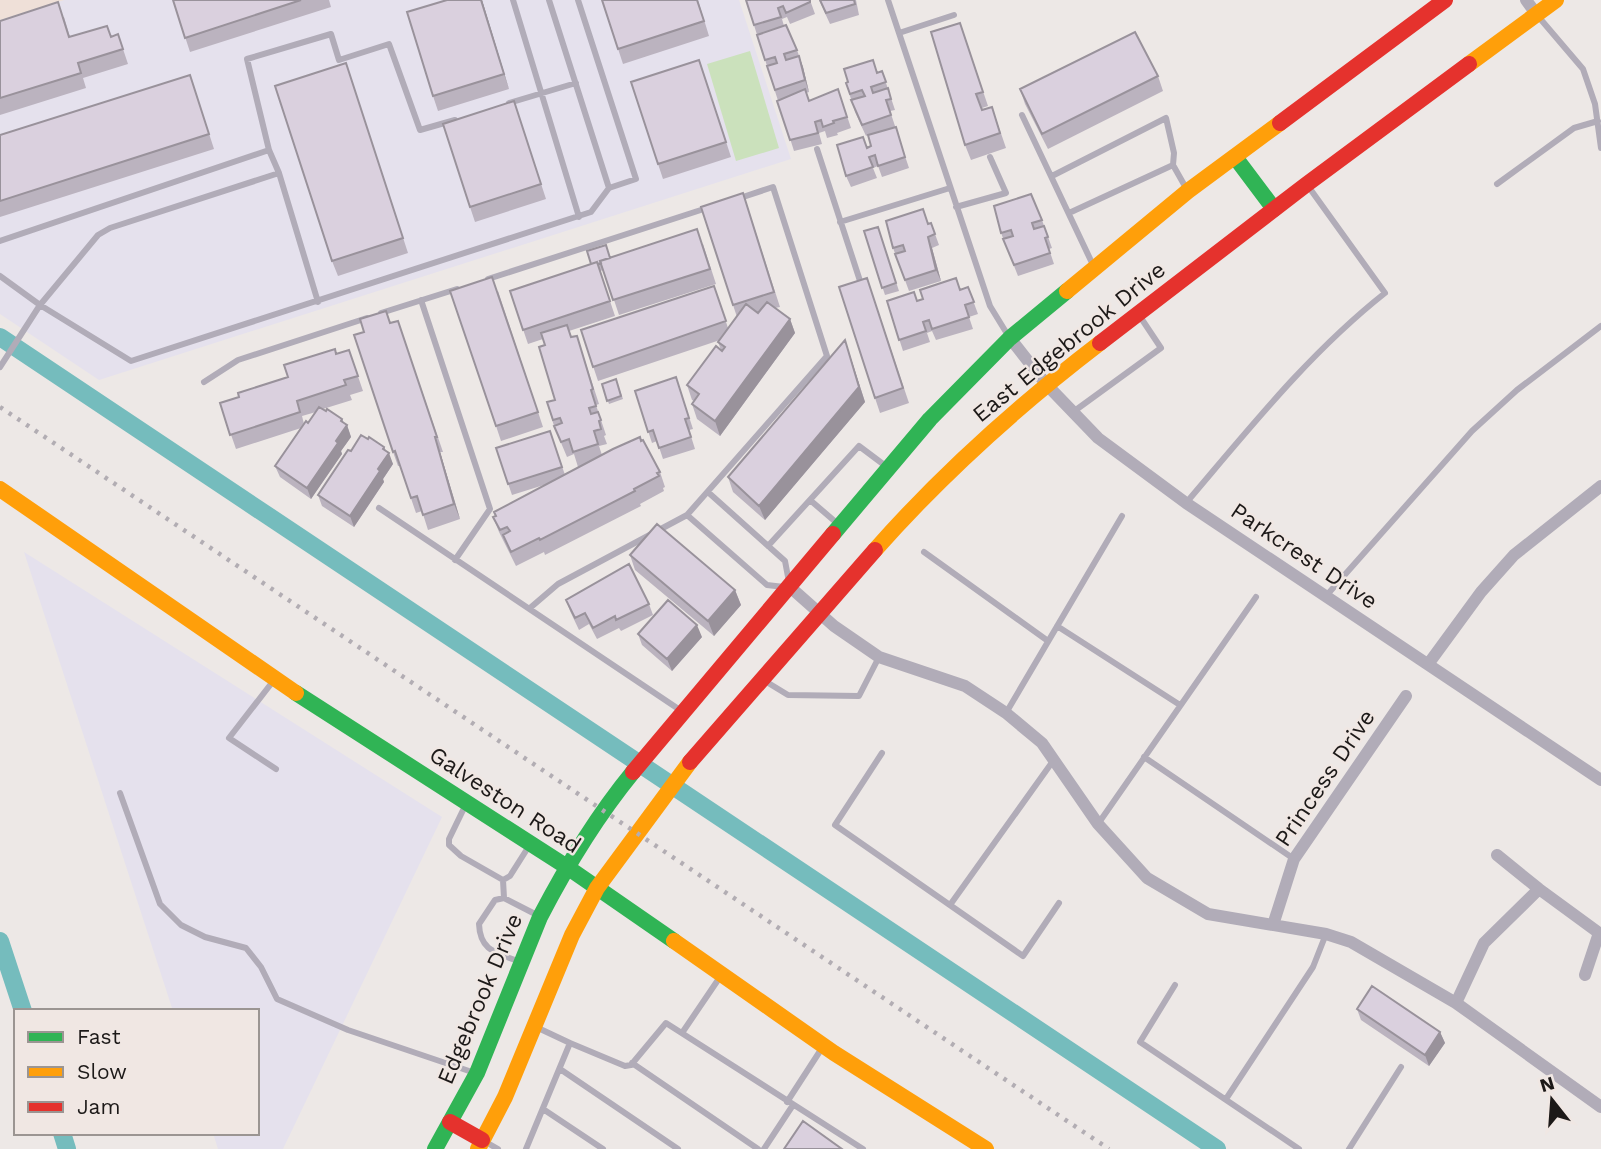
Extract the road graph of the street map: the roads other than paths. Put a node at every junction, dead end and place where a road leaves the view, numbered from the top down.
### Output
1 (513, 0) edge
2 (549, 0) edge
3 (578, 0) edge
4 (888, 0) edge
5 (1445, 0) edge
6 (1526, 0) edge
7 (1556, 0) edge
8 (954, 15) dead end
9 (1537, 15) junction
10 (899, 33) junction
11 (576, 83) junction
12 (541, 94) junction
13 (505, 105) edge
14 (1021, 115) dead end
15 (468, 116) edge
16 (1598, 121) junction
17 (1601, 148) edge
18 (817, 149) dead end
19 (269, 150) junction
20 (990, 157) dead end
21 (1235, 157) junction
22 (1173, 165) junction
23 (279, 173) junction
24 (1052, 176) junction
25 (1307, 184) junction
26 (1497, 184) dead end
27 (609, 188) junction
28 (950, 188) junction
29 (1188, 191) junction
30 (734, 200) edge
31 (721, 204) edge
32 (956, 207) junction
33 (1274, 209) junction
34 (1069, 214) junction
35 (579, 216) junction
36 (840, 222) junction
37 (0, 241) edge
38 (1094, 268) junction
39 (0, 276) edge
40 (474, 283) edge
41 (461, 288) edge
42 (864, 293) edge
43 (421, 300) junction
44 (318, 302) junction
45 (40, 305) junction
46 (1138, 314) junction
47 (1601, 326) edge
48 (1010, 338) junction
49 (2, 365) edge
50 (204, 382) dead end
51 (1046, 384) junction
52 (1073, 412) junction
53 (888, 469) junction
54 (1601, 486) edge
55 (0, 489) edge
56 (709, 493) junction
57 (810, 500) junction
58 (1186, 503) junction
59 (379, 508) dead end
60 (687, 515) junction
61 (1122, 516) dead end
62 (841, 526) junction
63 (768, 546) junction
64 (924, 552) dead end
65 (455, 560) junction
66 (790, 587) junction
67 (1255, 597) dead end
68 (1326, 597) junction
69 (530, 608) junction
70 (820, 613) junction
71 (1057, 626) junction
72 (1048, 641) junction
73 (879, 657) junction
74 (1429, 663) junction
75 (275, 678) junction
76 (762, 679) junction
77 (1406, 696) dead end
78 (1180, 705) junction
79 (682, 712) junction
80 (1006, 712) junction
81 (882, 753) dead end
82 (1144, 757) junction
83 (1054, 759) junction
84 (276, 769) dead end
85 (1601, 780) edge
86 (120, 793) dead end
87 (467, 802) junction
88 (1097, 824) junction
89 (531, 844) junction
90 (1497, 855) dead end
91 (1294, 859) junction
92 (568, 867) junction
93 (503, 880) junction
94 (597, 888) junction
95 (1539, 889) junction
96 (504, 898) junction
97 (1059, 903) dead end
98 (950, 905) junction
99 (540, 917) junction
100 (1273, 925) junction
101 (1326, 934) junction
102 (522, 963) junction
103 (722, 975) junction
104 (1585, 975) dead end
105 (1175, 985) dead end
106 (1456, 1003) junction
107 (534, 1025) junction
108 (682, 1033) junction
109 (570, 1043) junction
110 (824, 1046) junction
111 (632, 1063) junction
112 (1401, 1067) dead end
113 (560, 1069) junction
114 (477, 1073) junction
115 (1226, 1099) junction
116 (790, 1103) junction
117 (1601, 1107) edge
118 (543, 1109) junction
119 (450, 1122) junction
120 (480, 1145) edge
121 (435, 1149) edge
122 (498, 1149) edge
123 (527, 1149) edge
124 (603, 1149) edge
125 (678, 1149) edge
126 (761, 1149) edge
127 (863, 1149) edge
128 (986, 1149) edge
129 (1299, 1149) edge
130 (1349, 1149) edge

1 - 12 lane
2 - 11 lane
3 - 27 lane
4 - 10 lane
5 - 21 main road, East Edgebrook Drive
6 - 9 street
7 - 9 main road, East Edgebrook Drive
8 - 10 lane
9 - 16 lane
9 - 25 main road, East Edgebrook Drive
10 - 28 lane
11 - 12 lane
11 - 27 lane
12 - 13 lane
12 - 35 lane
14 - 24 lane
15 - 19 lane
16 - 17 lane
16 - 26 lane
18 - 36 lane
19 - 23 lane
19 - 37 lane
20 - 32 lane
21 - 29 main road, East Edgebrook Drive
21 - 33 main road
22 - 24 lane
22 - 29 lane
22 - 34 lane
23 - 44 lane
23 - 45 lane
24 - 34 lane
25 - 33 main road, East Edgebrook Drive
25 - 58 lane
27 - 35 lane
28 - 32 lane
28 - 36 lane
29 - 38 main road, East Edgebrook Drive
30 - 56 lane
31 - 40 lane
32 - 48 lane
33 - 46 main road, East Edgebrook Drive
34 - 38 lane
35 - 44 lane
36 - 42 lane
38 - 48 main road, East Edgebrook Drive
39 - 45 lane
41 - 43 lane
43 - 50 lane
43 - 65 lane
44 - 45 lane
45 - 49 lane
46 - 51 main road, East Edgebrook Drive
46 - 52 lane
47 - 68 lane
48 - 51 street, Parkcrest Drive
48 - 53 main road, East Edgebrook Drive
51 - 52 street, Parkcrest Drive
51 - 70 main road, East Edgebrook Drive
52 - 58 street, Parkcrest Drive
53 - 57 lane
53 - 62 main road, East Edgebrook Drive
54 - 74 street
55 - 75 main road, Galveston Road
56 - 60 lane
56 - 63 lane
57 - 62 lane
57 - 63 lane
58 - 68 street, Parkcrest Drive
59 - 65 lane
60 - 66 lane
60 - 69 lane
61 - 71 lane
62 - 66 main road, East Edgebrook Drive
63 - 66 lane
64 - 72 lane
65 - 69 lane
66 - 70 street
66 - 79 main road, East Edgebrook Drive
67 - 78 lane
68 - 74 street, Parkcrest Drive
69 - 79 lane
70 - 73 street
70 - 76 main road, East Edgebrook Drive
71 - 72 lane
71 - 78 lane
72 - 80 lane
73 - 76 lane
73 - 80 street
74 - 85 street, Parkcrest Drive
75 - 84 lane
75 - 87 main road, Galveston Road
76 - 94 main road, East Edgebrook Drive
77 - 91 street, Princess Drive
78 - 82 lane
79 - 92 main road, East Edgebrook Drive
80 - 83 street
81 - 98 lane
82 - 88 lane
82 - 91 lane
83 - 88 street
83 - 98 lane
86 - 114 lane
87 - 89 main road, Galveston Road
87 - 93 lane
88 - 100 street
89 - 92 main road, Galveston Road
89 - 93 lane
90 - 95 street
91 - 100 street, Princess Drive
92 - 94 main road, Galveston Road
92 - 99 main road, Edgebrook Drive
93 - 96 lane
94 - 103 main road, Galveston Road
94 - 107 main road
95 - 104 street
95 - 106 street
96 - 99 lane
96 - 102 lane
97 - 98 lane
99 - 102 main road, Edgebrook Drive
100 - 101 street
101 - 106 street
101 - 115 lane
102 - 114 main road, Edgebrook Drive
103 - 108 lane
103 - 110 main road, Galveston Road
105 - 115 lane
106 - 117 street
107 - 109 lane
107 - 120 main road
108 - 111 lane
108 - 116 lane
109 - 111 lane
109 - 113 lane
110 - 116 lane
110 - 128 main road, Galveston Road
111 - 126 lane
112 - 130 lane
113 - 118 lane
113 - 125 lane
114 - 119 main road, Edgebrook Drive
115 - 129 lane
116 - 126 lane
116 - 127 lane
118 - 123 lane
118 - 124 lane
119 - 120 main road
119 - 121 main road, Edgebrook Drive
120 - 122 lane

